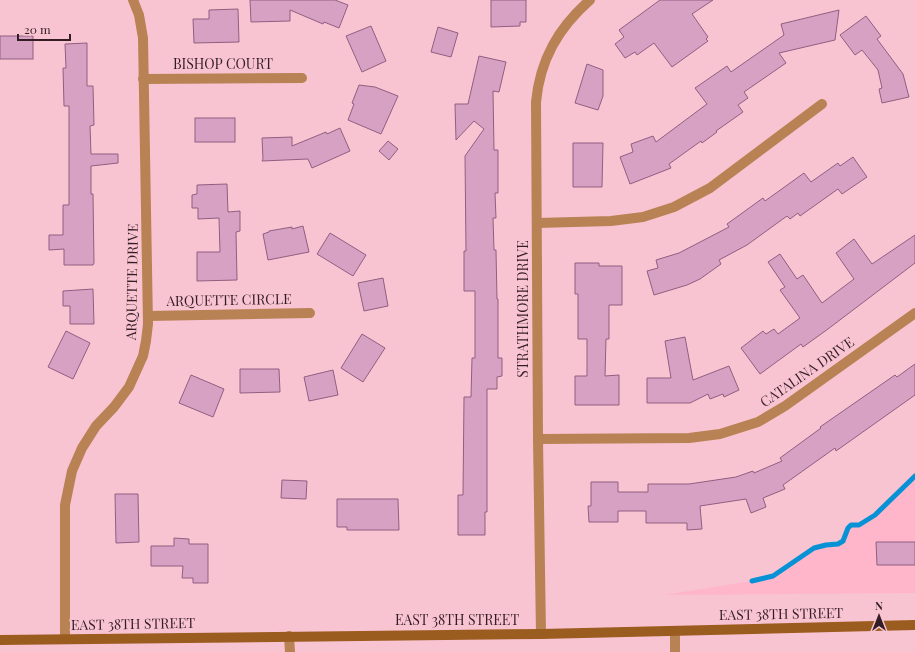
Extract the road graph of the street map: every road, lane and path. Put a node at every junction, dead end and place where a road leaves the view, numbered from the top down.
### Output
1 (134, 0) edge
2 (585, 1) edge
3 (302, 78) dead end
4 (144, 79) junction
5 (822, 104) dead end
6 (537, 223) junction
7 (310, 313) dead end
8 (915, 313) edge
9 (148, 316) junction
10 (538, 439) junction
11 (915, 625) edge
12 (675, 631) junction
13 (541, 634) junction
14 (289, 636) junction
15 (65, 639) junction
16 (0, 640) edge
17 (290, 652) edge
18 (675, 652) edge

1 - 4 street, ARQUETTE DRIVE
2 - 6 street, STRATHMORE DRIVE
3 - 4 street, BISHOP COURT
4 - 9 street, ARQUETTE DRIVE
5 - 6 street
6 - 10 street, STRATHMORE DRIVE
7 - 9 street, ARQUETTE CIRCLE
8 - 10 street, CATALINA DRIVE
9 - 15 street, ARQUETTE DRIVE
10 - 13 street, STRATHMORE DRIVE
11 - 12 main road, EAST 38TH STREET
12 - 13 main road, EAST 38TH STREET
12 - 18 street
13 - 14 main road, EAST 38TH STREET
14 - 15 main road, EAST 38TH STREET
14 - 17 street
15 - 16 main road, EAST 38TH STREET

